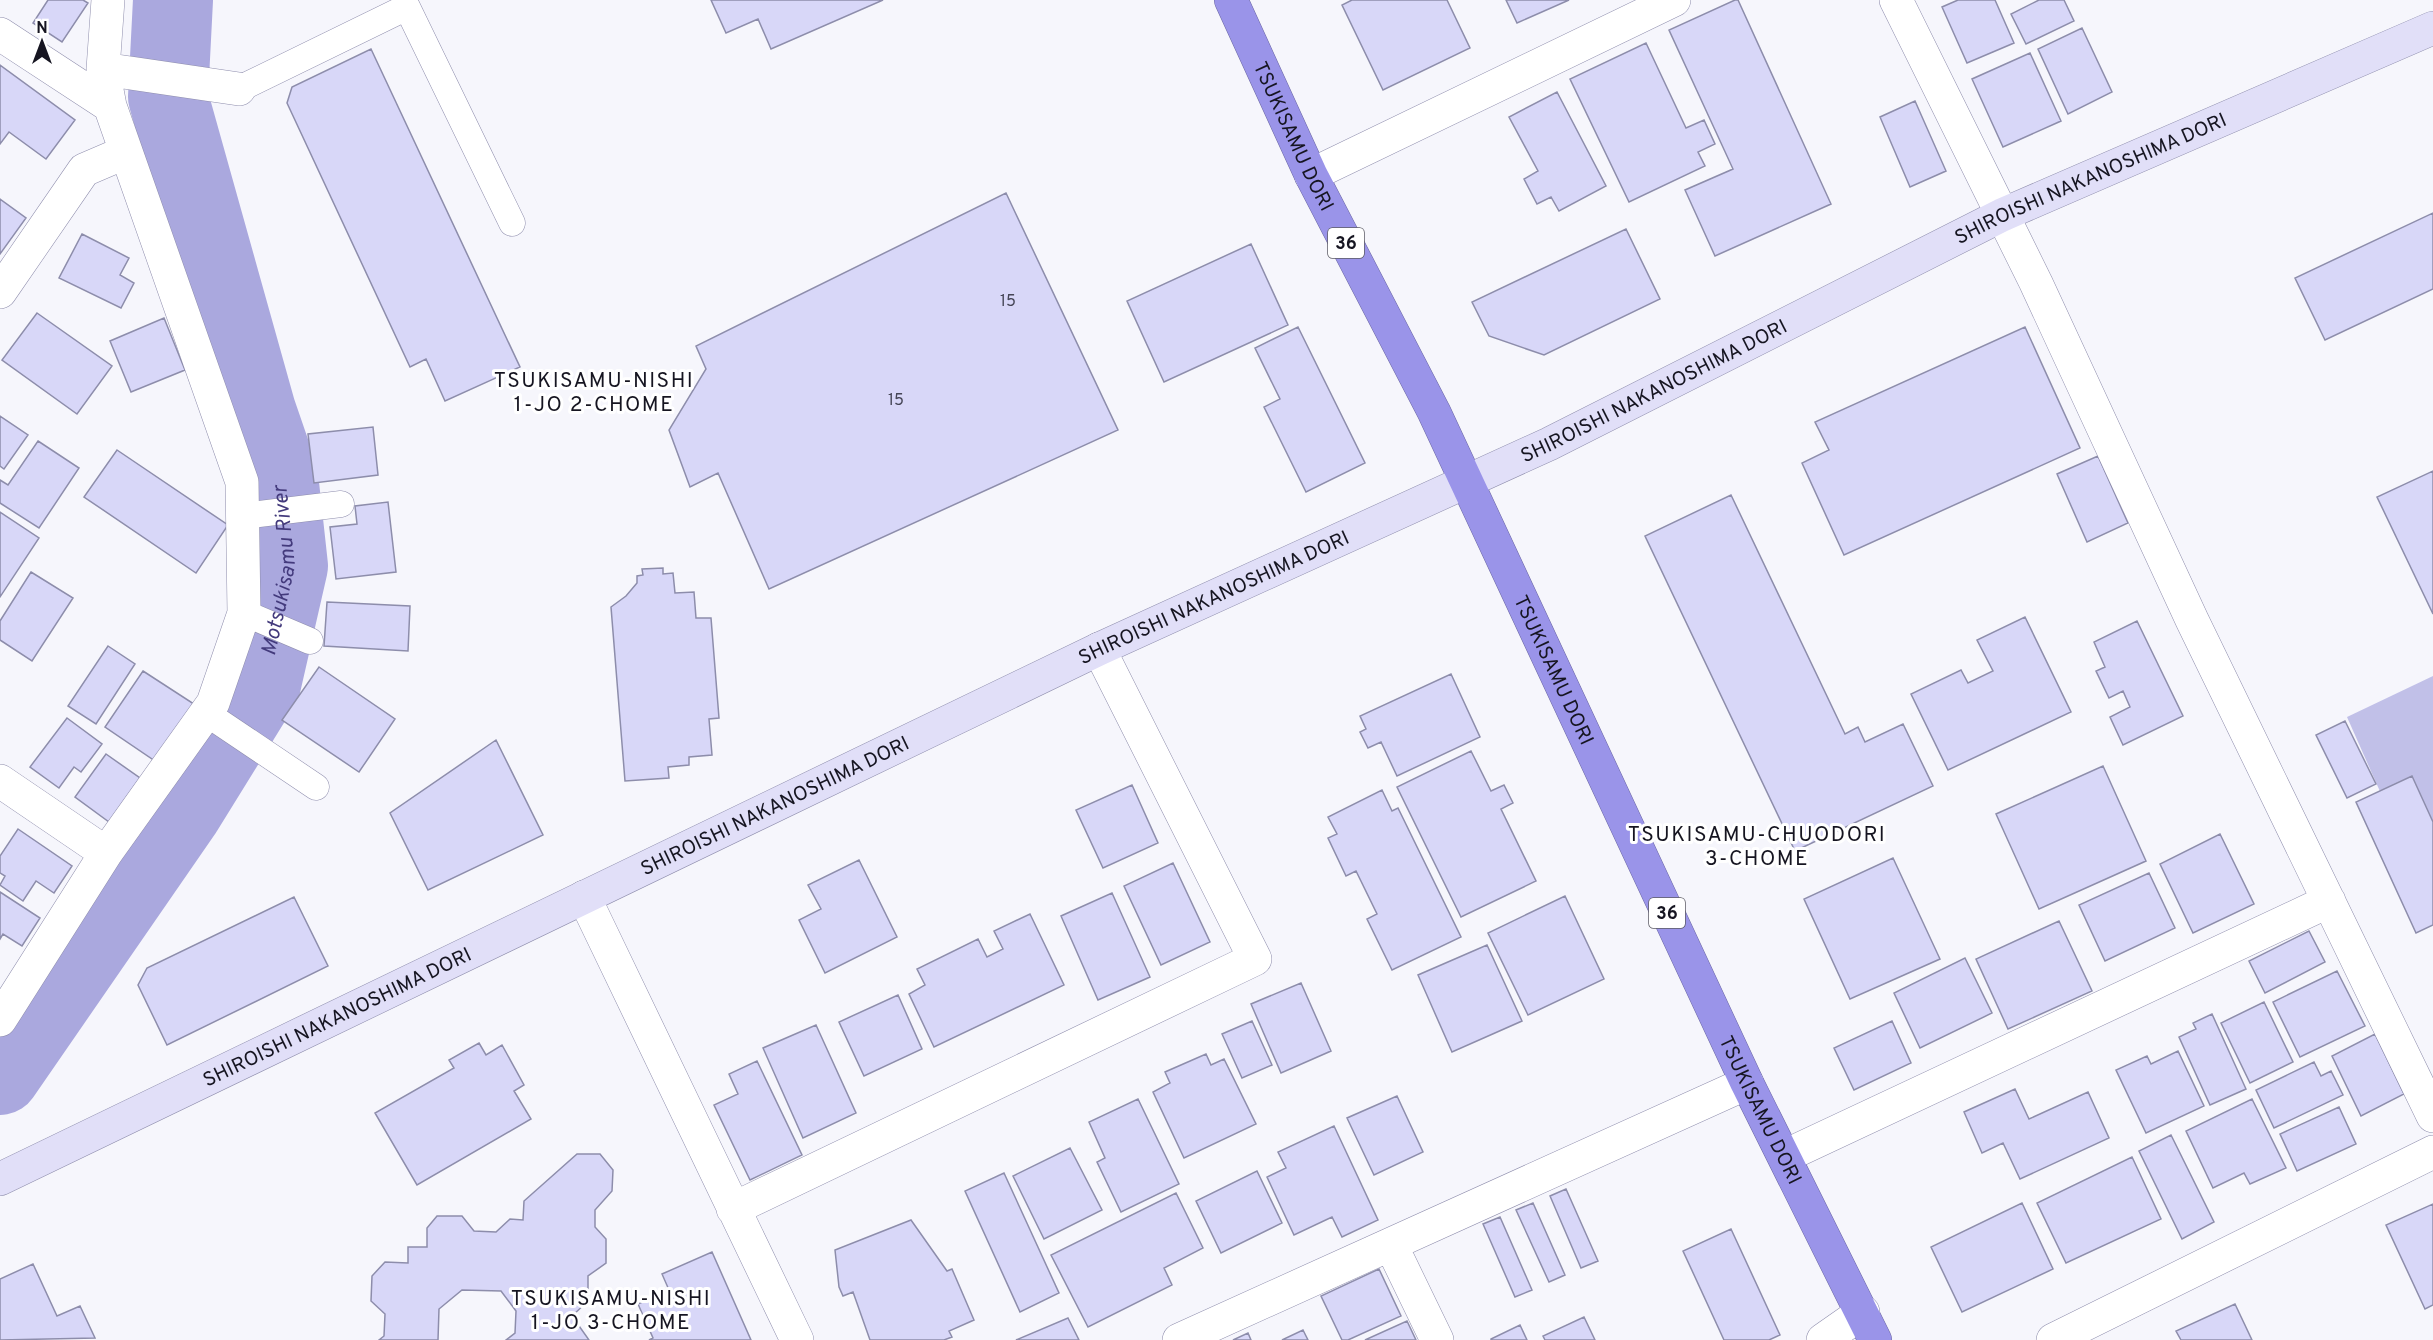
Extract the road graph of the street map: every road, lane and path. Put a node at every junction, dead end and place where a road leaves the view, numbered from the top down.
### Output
1 (108, 0) edge
2 (1231, 0) edge
3 (1674, 0) edge
4 (1896, 0) edge
5 (2433, 28) edge
6 (0, 34) edge
7 (103, 69) junction
8 (239, 89) joint
9 (110, 106) junction
10 (126, 152) junction
11 (1311, 175) junction
12 (2002, 215) junction
13 (512, 223) dead end
14 (0, 292) edge
15 (1467, 482) junction
16 (341, 504) dead end
17 (255, 514) junction
18 (251, 616) junction
19 (303, 637) dead end
20 (1100, 649) junction
21 (214, 719) junction
22 (0, 781) edge
23 (316, 787) dead end
24 (106, 853) junction
25 (584, 897) junction
26 (2329, 901) junction
27 (0, 1020) edge
28 (1746, 1083) junction
29 (2433, 1116) edge
30 (2433, 1152) edge
31 (1785, 1156) junction
32 (5, 1176) edge
33 (733, 1209) junction
34 (1391, 1245) junction
35 (1869, 1326) edge
36 (797, 1340) edge
37 (1179, 1340) edge
38 (1437, 1340) edge
39 (1823, 1340) edge
40 (2053, 1340) edge

1 - 7 street
2 - 11 highway, TSUKISAMU DORI / 36
3 - 11 street
4 - 12 street
5 - 12 street, SHIROISHI NAKANOSHIMA DORI
6 - 9 street
7 - 8 street
7 - 9 street
8 - 13 lane
9 - 10 street
10 - 14 street
10 - 17 street
11 - 15 highway, TSUKISAMU DORI / 36
12 - 15 street, SHIROISHI NAKANOSHIMA DORI
12 - 26 street
15 - 20 street, SHIROISHI NAKANOSHIMA DORI
15 - 28 highway, TSUKISAMU DORI / 36
16 - 17 lane
17 - 18 street
18 - 19 lane
18 - 21 street
20 - 25 street, SHIROISHI NAKANOSHIMA DORI
20 - 33 street
21 - 23 lane
21 - 24 street
22 - 24 street
24 - 27 street
25 - 32 street, SHIROISHI NAKANOSHIMA DORI
25 - 33 street
26 - 29 street
26 - 31 street
28 - 31 highway, TSUKISAMU DORI / 36
28 - 34 street
30 - 40 street
31 - 35 highway, TSUKISAMU DORI / 36
33 - 36 street
34 - 37 street
34 - 38 street
35 - 39 street

